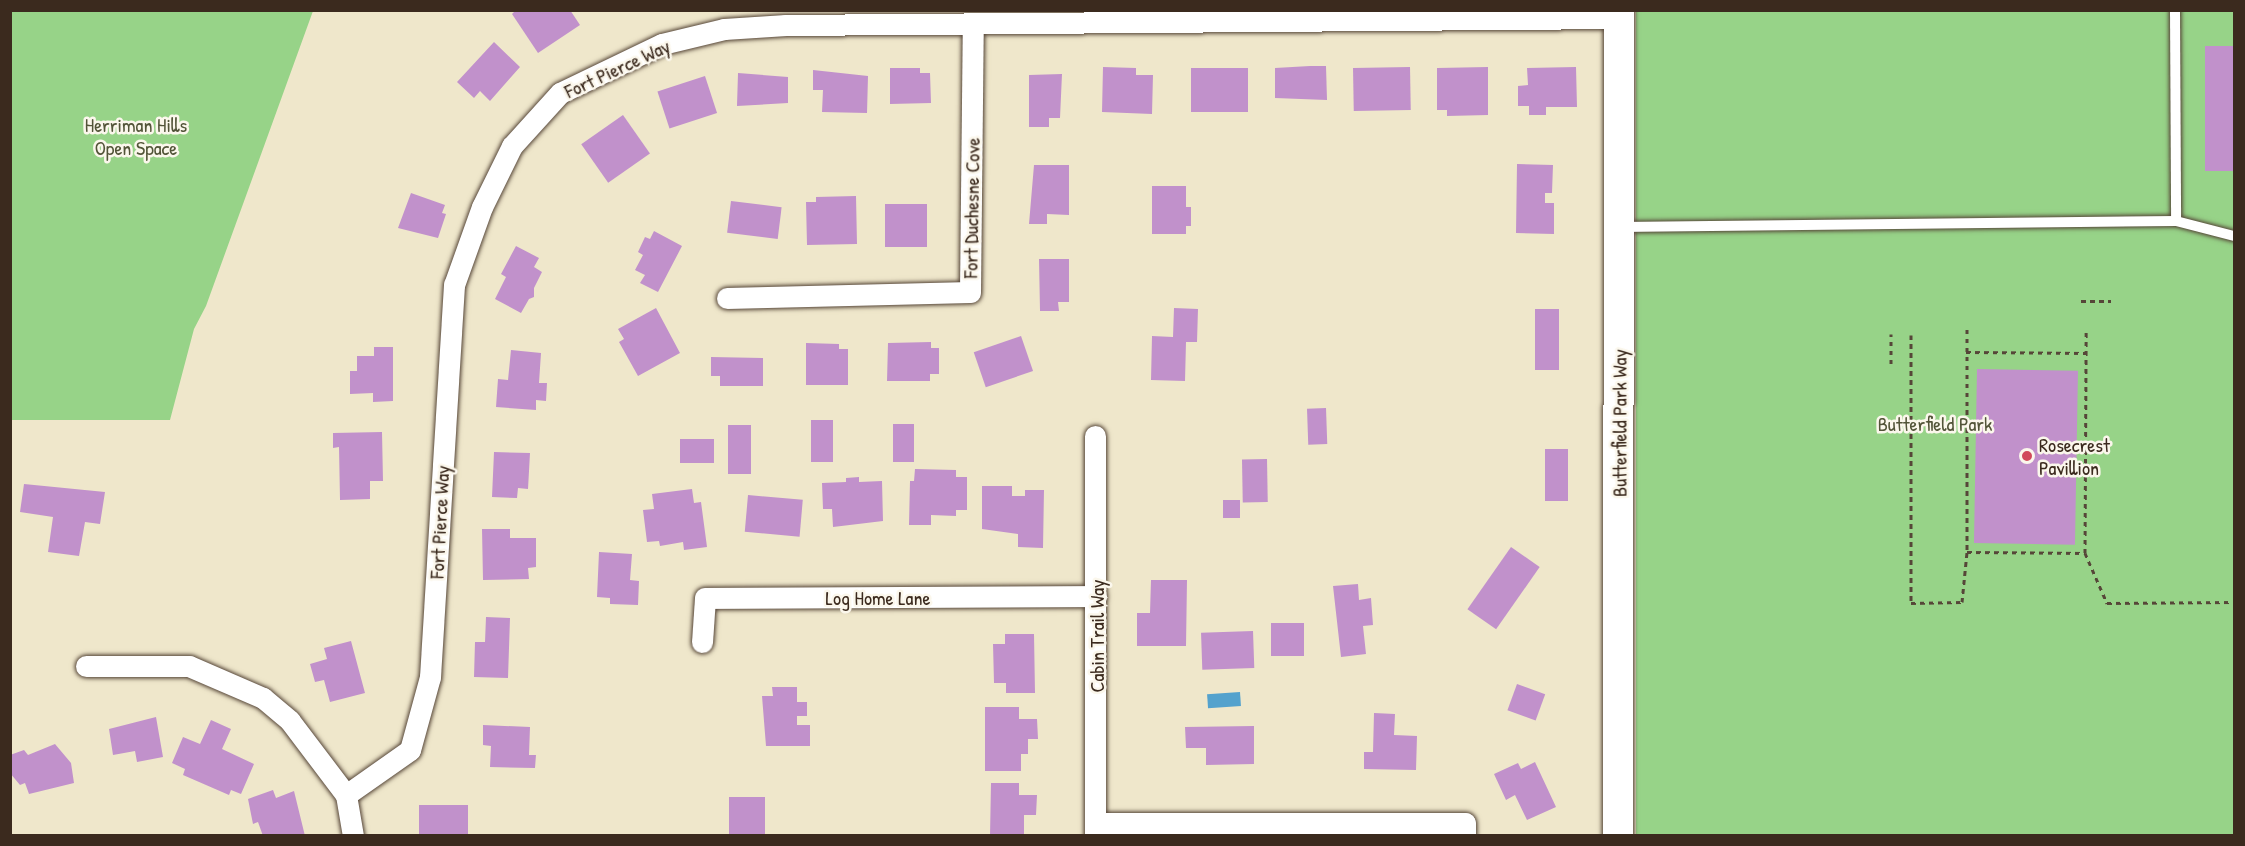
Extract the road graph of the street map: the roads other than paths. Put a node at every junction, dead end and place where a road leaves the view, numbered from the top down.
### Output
1 (2175, 10) edge
2 (1619, 14) edge
3 (974, 24) junction
4 (2176, 221) junction
5 (1619, 227) junction
6 (2235, 236) edge
7 (727, 298) dead end
8 (1095, 436) dead end
9 (1096, 596) junction
10 (702, 642) dead end
11 (86, 666) dead end
12 (346, 795) junction
13 (1095, 829) edge
14 (1465, 829) edge
15 (353, 836) edge
16 (1618, 836) edge

1 - 4 lane
2 - 3 street, Fort Pierce Way
2 - 5 street, Butterfield Park Way
3 - 7 street, Fort Duchesne Cove
3 - 12 street, Fort Pierce Way
4 - 5 lane
4 - 6 lane
5 - 16 street, Butterfield Park Way
8 - 9 street, Cabin Trail Way
9 - 10 street, Log Home Lane
9 - 13 street, Cabin Trail Way
11 - 12 street
12 - 15 street
13 - 14 street

